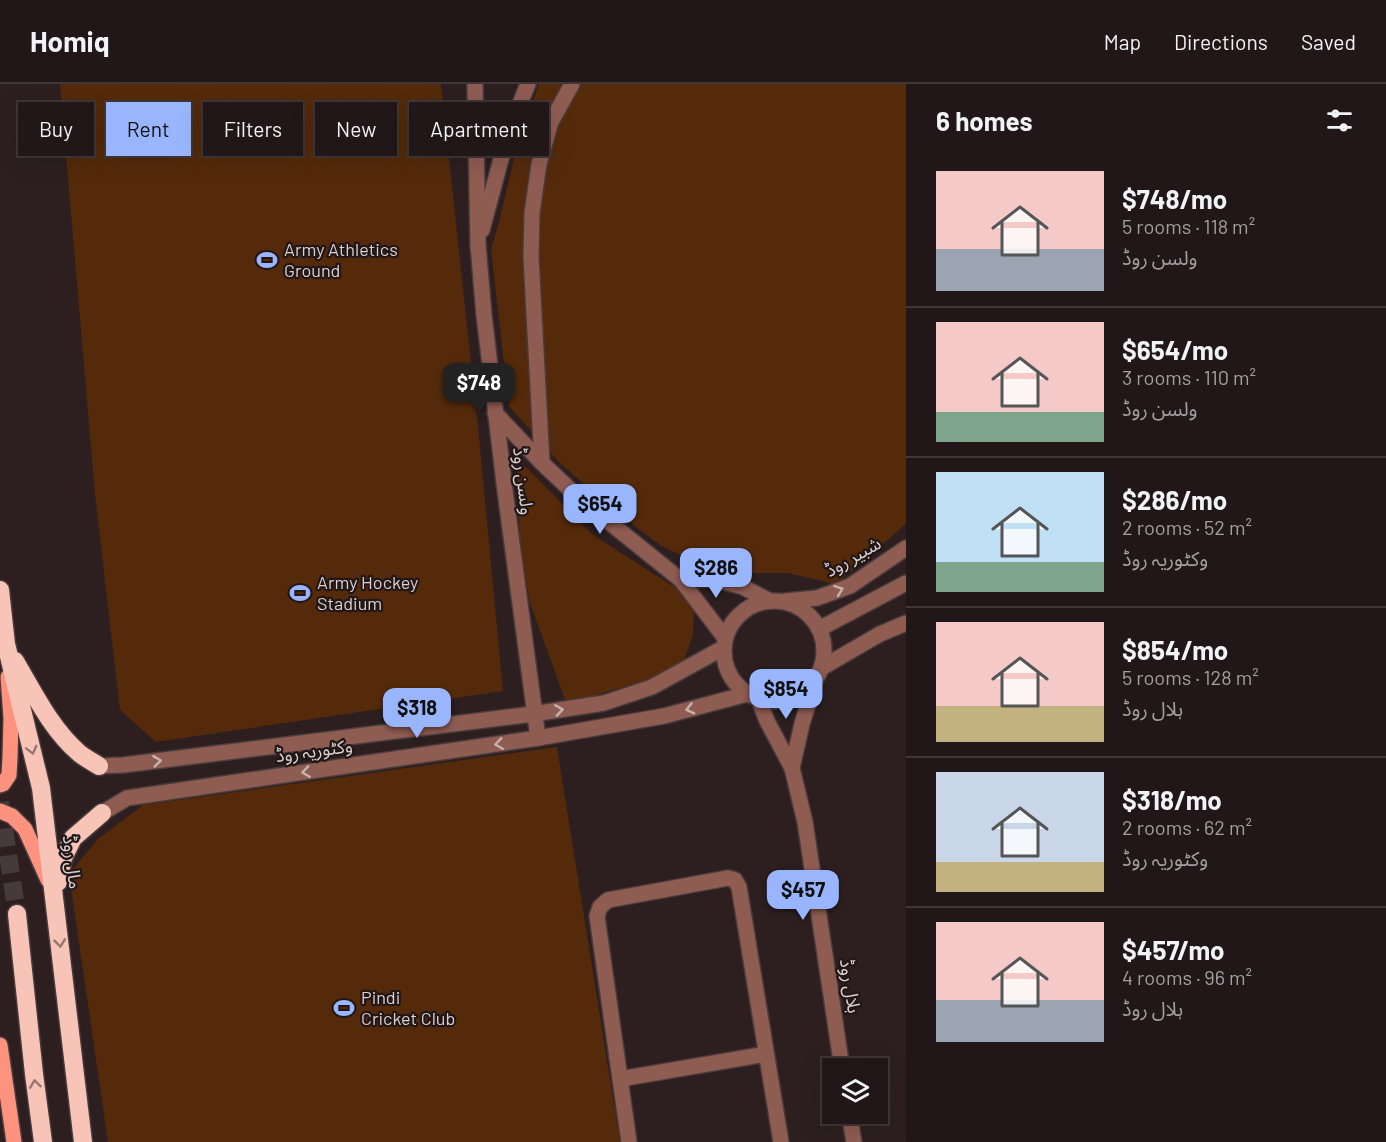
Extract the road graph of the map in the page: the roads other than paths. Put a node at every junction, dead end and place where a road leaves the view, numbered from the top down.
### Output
1 (475, 84) edge
2 (528, 84) edge
3 (572, 84) edge
4 (478, 245) junction
5 (495, 413) junction
6 (542, 463) junction
7 (906, 548) edge
8 (681, 580) junction
9 (906, 583) edge
10 (0, 590) edge
11 (776, 601) junction
12 (906, 622) edge
13 (819, 629) junction
14 (724, 643) junction
15 (3, 647) edge
16 (823, 667) junction
17 (815, 681) junction
18 (753, 697) junction
19 (534, 714) junction
20 (538, 738) junction
21 (99, 766) joint
22 (792, 768) junction
23 (0, 785) edge
24 (0, 811) edge
25 (102, 813) joint
26 (55, 896) junction
27 (17, 914) tunnel mouth
28 (0, 1045) edge
29 (766, 1054) junction
30 (841, 1058) edge
31 (620, 1079) junction
32 (851, 1124) edge
33 (628, 1135) edge
34 (14, 1142) edge
35 (43, 1142) edge
36 (83, 1142) edge
37 (616, 1142) edge
38 (781, 1142) edge
39 (854, 1142) edge

1 - 4 street, ولسن روڈ
2 - 4 street
3 - 6 street
4 - 5 street, ولسن روڈ
5 - 6 street
5 - 19 street, ولسن روڈ
6 - 8 street
11 -> 7 street, شبیر روڈ
8 - 11 street
8 - 14 street
9 - 13 street
10 - 15 highway, مال روڈ
11 - 13 street
11 - 14 street
12 - 16 street
13 - 16 street
14 - 18 street
19 -> 14 street, وکٹوریہ روڈ
15 - 21 highway
15 - 23 main road
15 -> 26 highway, مال روڈ
16 - 17 street
17 - 18 street
17 - 22 street, ہلال روڈ
18 -> 20 street, وکٹوریہ روڈ
18 - 22 street, ہلال روڈ
19 - 20 street, ولسن روڈ
21 -> 19 street, وکٹوریہ روڈ
20 -> 25 street, وکٹوریہ روڈ
22 - 30 street, ہلال روڈ
24 - 26 main road
25 - 26 highway
26 -> 36 highway, مال روڈ
35 -> 27 highway
28 - 34 main road
29 - 31 street
29 - 31 street
29 - 38 street
31 - 33 street
32 - 39 street
33 - 37 street

